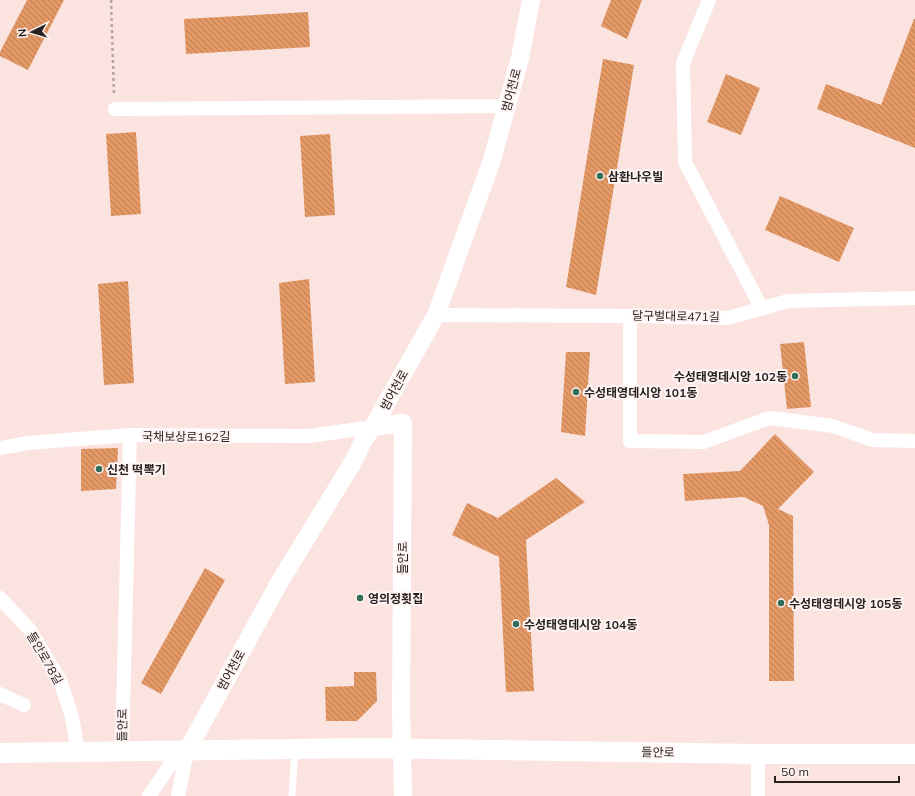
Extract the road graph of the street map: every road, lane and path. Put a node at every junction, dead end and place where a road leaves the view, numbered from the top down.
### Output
1 (111, 0) edge
2 (531, 0) edge
3 (709, 0) edge
4 (507, 106) junction
5 (115, 109) joint
6 (915, 298) edge
7 (762, 308) junction
8 (436, 315) junction
9 (630, 316) junction
10 (373, 427) junction
11 (130, 435) junction
12 (915, 441) edge
13 (0, 448) edge
14 (0, 598) edge
15 (0, 694) edge
16 (24, 705) dead end
17 (402, 748) junction
18 (295, 749) junction
19 (78, 751) junction
20 (122, 751) junction
21 (187, 751) junction
22 (0, 753) edge
23 (758, 754) junction
24 (915, 754) edge
25 (148, 796) edge
26 (178, 796) edge
27 (292, 796) edge
28 (403, 796) edge
29 (758, 796) edge

1 - 5 path
2 - 4 street, 범어천로
3 - 7 street
4 - 5 street
4 - 8 street, 범어천로
6 - 7 street, 달구벌대로471길
7 - 9 street, 달구벌대로471길
8 - 9 street, 달구벌대로471길
8 - 10 street, 범어천로
9 - 12 street
10 - 11 street, 국채보상로162길
10 - 17 street, 들안로
10 - 21 street, 범어천로
11 - 13 street, 국채보상로162길
11 - 20 street, 들안로
14 - 19 street, 들안로78길
15 - 16 street
17 - 18 main road, 들안로
17 - 23 main road, 들안로
17 - 28 street
18 - 21 main road, 들안로
18 - 27 lane
19 - 20 main road, 들안로
19 - 22 main road, 들안로
20 - 21 main road, 들안로
21 - 25 street
21 - 26 street
23 - 24 main road, 들안로
23 - 29 street

